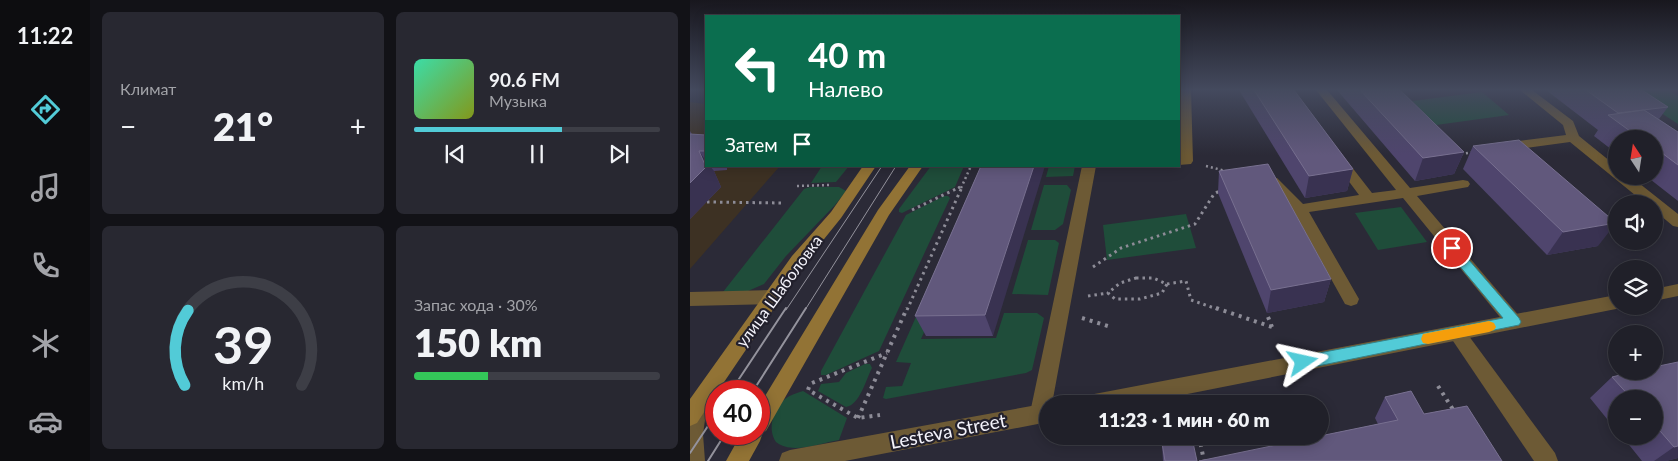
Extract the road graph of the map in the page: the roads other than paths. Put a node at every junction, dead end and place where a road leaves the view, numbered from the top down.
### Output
1 (1183, 112) edge
2 (1339, 112) edge
3 (1553, 112) edge
4 (1573, 138) junction
5 (1519, 145) edge
6 (1334, 152) edge
7 (1182, 161) edge
8 (1608, 166) edge
9 (869, 167) edge
10 (916, 167) edge
11 (1089, 167) edge
12 (1272, 181) edge
13 (1464, 184) road end
14 (1632, 185) edge
15 (1406, 193) junction
16 (1368, 198) junction
17 (1300, 209) junction
18 (1678, 222) edge
19 (1678, 290) edge
20 (1663, 293) edge
21 (772, 297) junction
22 (690, 299) edge
23 (1350, 299) dead end
24 (1608, 304) edge
25 (1514, 322) junction
26 (1457, 333) junction
27 (1047, 395) edge
28 (1136, 395) edge
29 (770, 405) edge
30 (694, 411) edge
31 (1039, 414) edge
32 (746, 445) edge
33 (694, 461) edge
34 (737, 461) edge
35 (790, 461) edge
36 (1547, 461) edge

1 - 7 street
2 - 15 street
3 - 4 street
4 - 5 street
4 - 8 street
6 - 16 street
9 - 21 main road, улица Шаболовка
10 - 29 main road
11 - 27 street
12 - 17 street
13 - 15 street
14 - 18 street
15 - 16 street
15 - 25 street
16 - 17 street
17 - 23 street
19 - 20 street
21 - 22 street
21 - 30 main road, улица Шаболовка
24 - 25 street
25 - 26 street
26 - 28 street
26 - 36 street
30 - 33 street
31 - 35 street, Lesteva Street
32 - 34 main road

